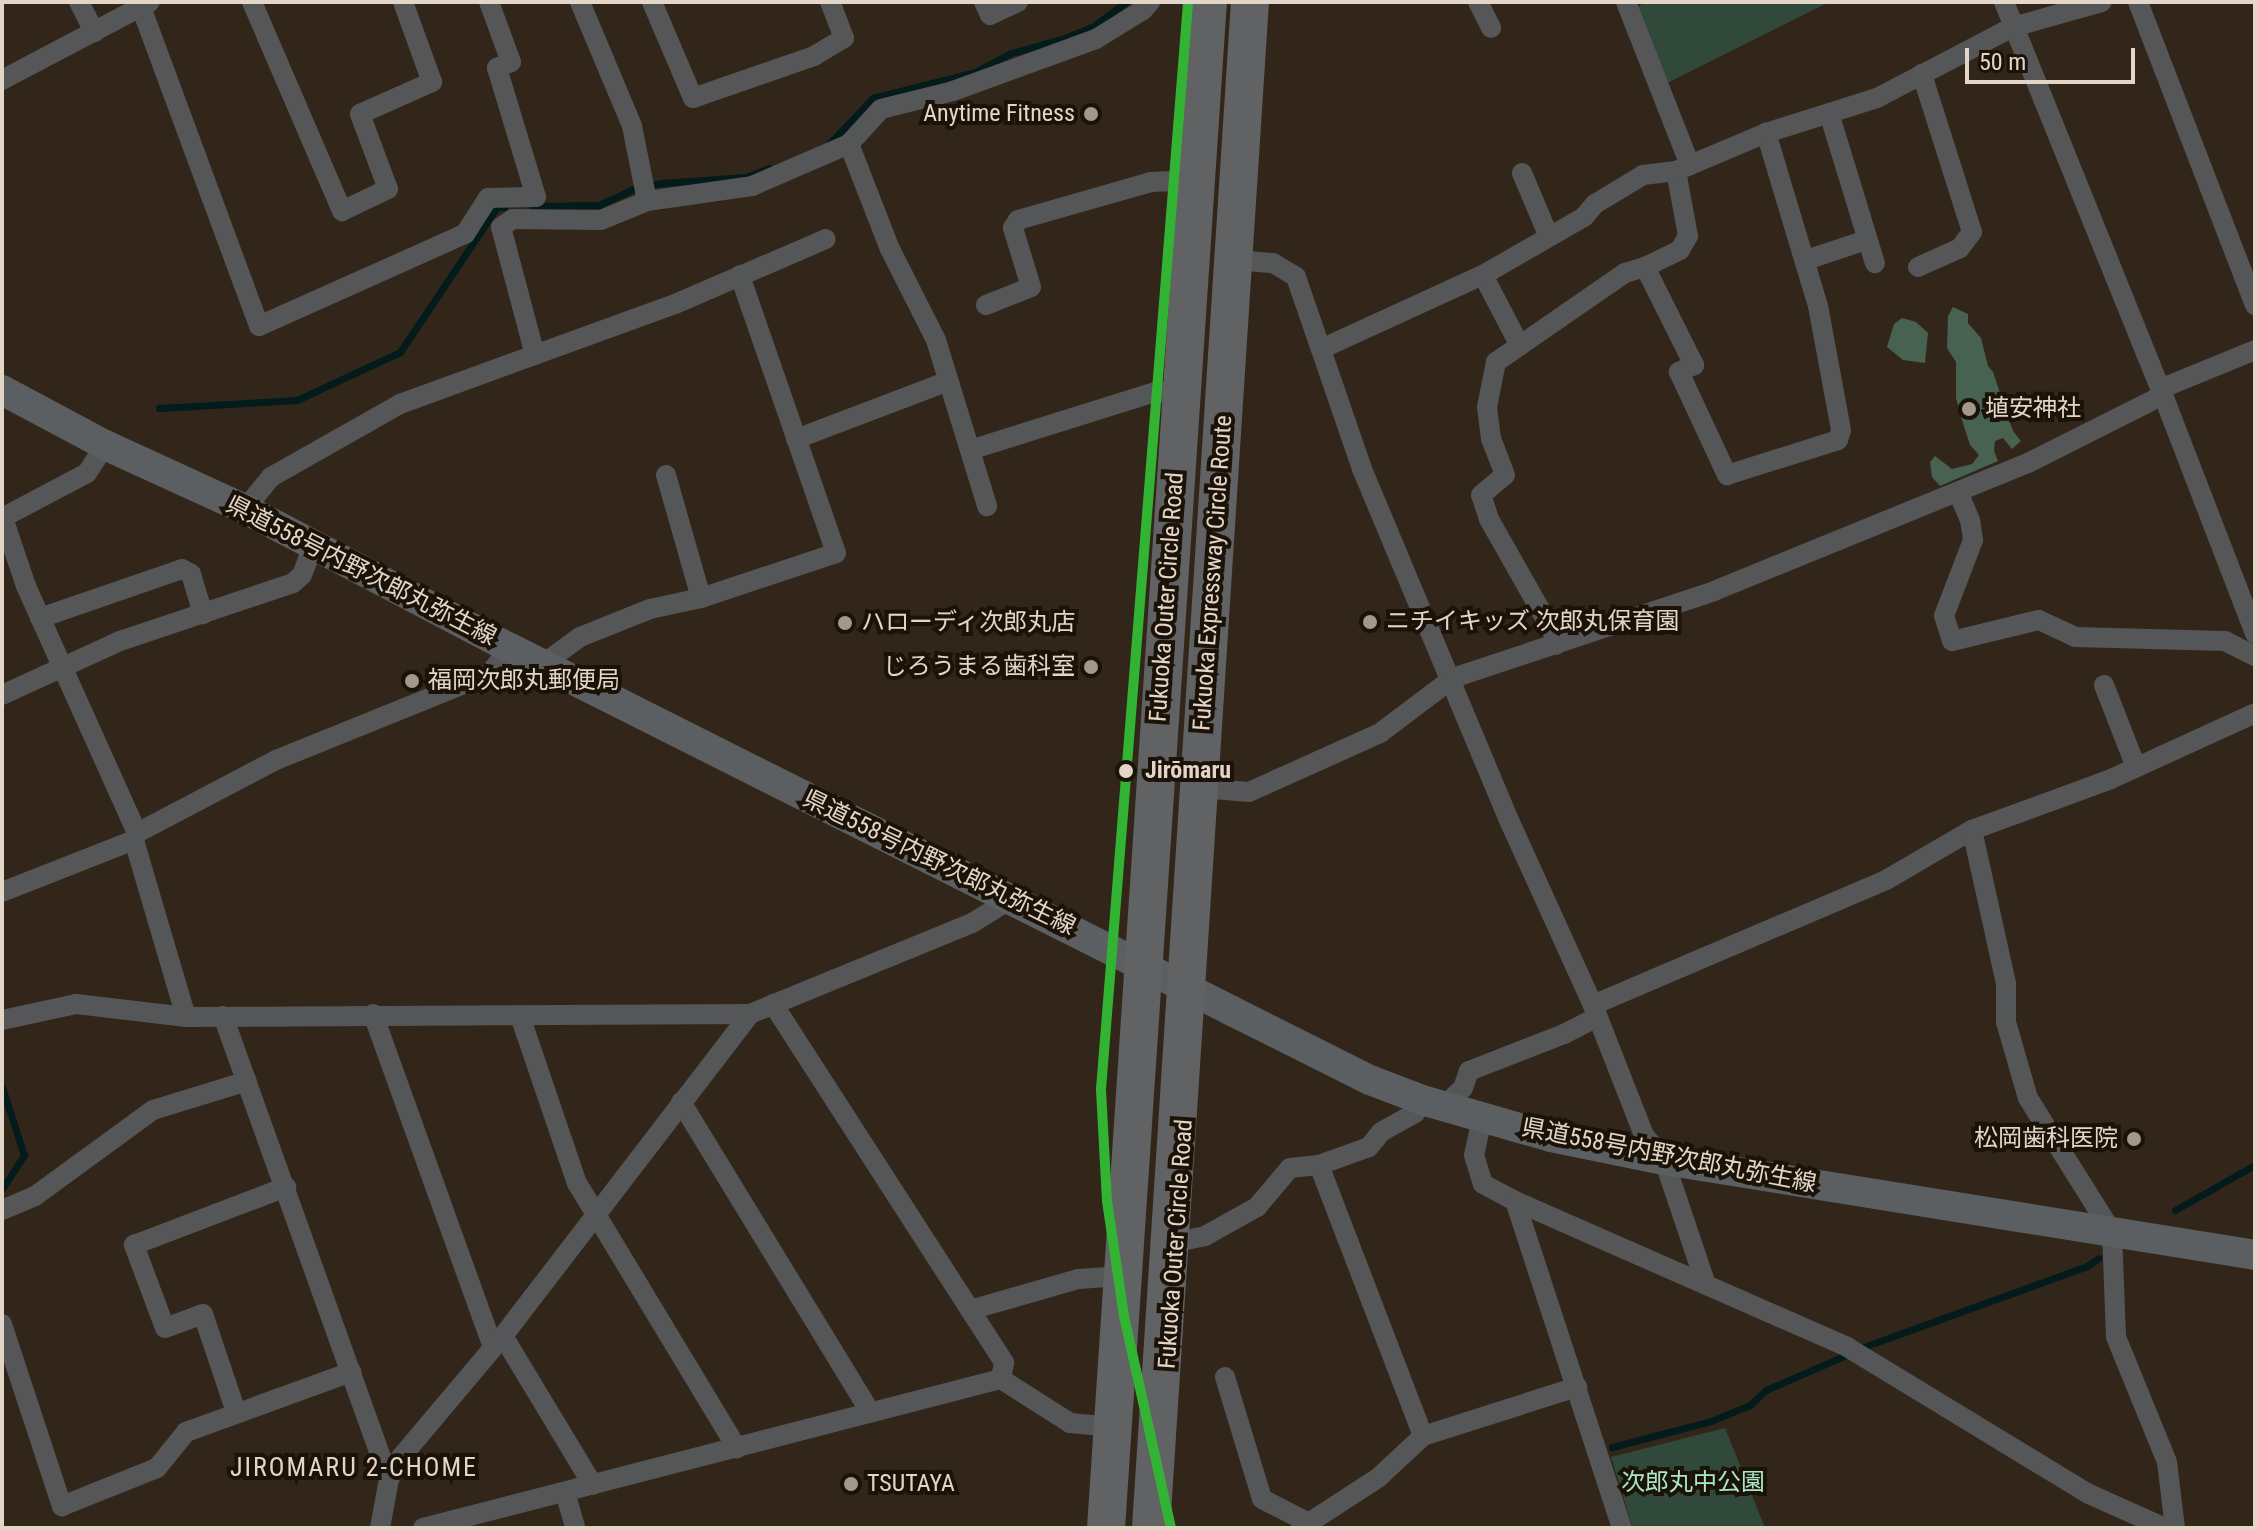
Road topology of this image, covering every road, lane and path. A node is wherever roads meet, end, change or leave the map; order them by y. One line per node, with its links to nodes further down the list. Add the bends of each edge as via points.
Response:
1 (79, 2): 21 (street)
2 (252, 2): 3 (street, via 342,211 388,189 360,114 432,82)
3 (403, 2)
4 (489, 2): 18 (street, via 511,62 497,68 536,197 488,198 465,234 259,326)
5 (580, 2): 30 (street, via 632,126)
6 (652, 2): 7 (street, via 693,98 814,56 844,38)
7 (830, 2)
8 (984, 2): 9 (street, via 990,15)
9 (1018, 2)
10 (1150, 2): 26 (street, via 1096,39 953,91 881,109)
11 (1210, 2): 29 (highway, Fukuoka Outer Circle Road); 125 (highway, Fukuoka Expressway Circle Route)
12 (1251, 2): 34 (highway, Fukuoka Outer Circle Road); 126 (highway, Fukuoka Expressway Circle Route)
13 (1478, 2): 20 (street)
14 (1626, 2): 27 (street)
15 (2004, 2): 19 (street)
16 (2102, 2): 19 (street)
17 (2138, 2): 42 (street)
18 (146, 4): 21 (street)
19 (2013, 27): 22 (street); 49 (street)
20 (1491, 28)
21 (94, 32): 23 (street)
22 (1922, 74): 24 (street, via 1877,98); 38 (street, via 1972,232 1960,248)
23 (2, 80)
24 (1829, 113): 25 (street); 33 (street)
25 (1766, 133): 27 (street); 35 (street)
26 (849, 144): 30 (street, via 752,186); 47 (street, via 890,249 936,340)
27 (1683, 168): 31 (street, via 1643,175); 37 (street, via 1688,236 1680,250)
28 (1522, 173): 31 (street)
29 (1197, 180): 41 (street, via 1151,182 1018,220 1013,228 1031,287); 50 (highway, Fukuoka Outer Circle Road)
30 (647, 201): 46 (street, via 601,220 513,219 501,227)
31 (1549, 237): 40 (street)
32 (826, 239): 39 (street)
33 (1866, 240): 35 (street); 36 (street)
34 (1236, 260): 44 (street, via 1273,263 1296,277); 74 (highway, Fukuoka Outer Circle Road)
35 (1806, 260): 37 (street, via 1841,430 1838,440 1727,475 1679,372 1694,365)
36 (1875, 263)
37 (1645, 267): 43 (street, via 1625,273)
38 (1918, 267)
39 (740, 275): 46 (street); 51 (street)
40 (1483, 275): 43 (street); 44 (street)
41 (986, 305)
42 (2255, 305)
43 (1520, 346): 64 (street, via 1496,362 1487,407 1491,439 1505,475 1481,495)
44 (1321, 349): 69 (street, via 1362,469)
45 (2255, 350): 49 (street)
46 (535, 355): 57 (street, via 400,404 271,477)
47 (946, 382): 51 (street); 53 (street)
48 (2, 390): 52 (main road, 県道558号内野次郎丸弥生線)
49 (2162, 392): 55 (street, via 2028,463); 63 (street)
50 (1182, 393): 53 (street, via 1155,392); 79 (highway, Fukuoka Outer Circle Road)
51 (796, 439): 60 (street, via 836,553)
52 (105, 445): 57 (main road, 県道558号内野次郎丸弥生線); 58 (street, via 87,473)
53 (970, 450): 56 (street)
54 (666, 475): 60 (street)
55 (1958, 492): 64 (street, via 1714,591); 66 (street, via 1973,540 1944,616 1952,641 2039,620 2075,637 2225,641)
56 (987, 506)
57 (245, 509): 59 (main road, 県道558号内野次郎丸弥生線)
58 (2, 518): 62 (street)
59 (313, 546): 61 (street, via 302,575 293,583); 65 (main road, 県道558号内野次郎丸弥生線)
60 (701, 598): 67 (street, via 650,609 580,637)
61 (203, 614): 62 (street, via 191,574 182,569); 68 (street)
62 (40, 618): 68 (street)
63 (2255, 632)
64 (1556, 645): 69 (street)
65 (510, 648): 67 (main road, 県道558号内野次郎丸弥生線); 76 (street, via 489,674 276,760)
66 (2255, 656)
67 (543, 664): 78 (main road, 県道558号内野次郎丸弥生線)
68 (62, 666): 71 (street); 76 (street)
69 (1453, 678): 74 (street, via 1380,733 1249,792); 82 (street, via 1508,818)
70 (2104, 685): 73 (street)
71 (2, 695)
72 (2255, 713): 73 (street)
73 (2136, 767): 75 (street)
74 (1201, 788): 79 (highway, via 1173,830 1168,928 1160,953); 80 (highway, Fukuoka Outer Circle Road)
75 (1972, 830): 82 (street, via 1886,880); 100 (street, via 2006,983 2006,1022 2028,1098)
76 (135, 836): 77 (street); 87 (street)
77 (2, 892)
78 (1011, 899): 79 (main road, 県道558号内野次郎丸弥生線); 81 (street, via 972,923)
79 (1143, 965): 80 (main road, 県道558号内野次郎丸弥生線); 99 (highway, Fukuoka Outer Circle Road)
80 (1194, 992): 91 (main road, 県道558号内野次郎丸弥生線, via 1370,1080); 99 (highway, via 1162,1001 1151,1026 1141,1182); 101 (highway, Fukuoka Outer Circle Road)
81 (773, 1004): 84 (street); 105 (street)
82 (1595, 1011): 91 (street, via 1564,1034 1469,1071 1463,1088); 93 (street, via 1644,1135)
83 (373, 1014): 85 (street); 86 (street); 107 (street)
84 (750, 1014): 86 (street); 90 (street)
85 (223, 1016): 87 (street); 89 (street)
86 (520, 1016): 98 (street, via 577,1183)
87 (186, 1017): 88 (street, via 76,1004)
88 (6, 1019)
89 (247, 1081): 95 (street); 97 (street, via 153,1110 35,1196)
90 (681, 1102): 98 (street); 113 (street)
91 (1432, 1104): 92 (main road, 県道558号内野次郎丸弥生線); 94 (street, via 1381,1132 1369,1147)
92 (1482, 1118): 93 (main road, 県道558号内野次郎丸弥生線); 96 (street, via 1474,1155 1483,1184)
93 (1664, 1160): 100 (main road, 県道558号内野次郎丸弥生線); 104 (street)
94 (1319, 1165): 101 (street, via 1290,1168 1257,1207 1205,1236); 115 (street)
95 (286, 1187): 108 (street); 112 (street, via 134,1245 165,1328 203,1314)
96 (1515, 1201): 104 (street); 111 (street)
97 (2, 1210)
98 (595, 1217): 107 (street); 116 (street)
99 (1126, 1225): 103 (highway, Fukuoka Outer Circle Road)
100 (2112, 1232): 102 (main road, 県道558号内野次郎丸弥生線); 129 (street, via 2116,1337 2167,1462)
101 (1177, 1242): 126 (highway, Fukuoka Outer Circle Road)
102 (2255, 1255)
103 (1122, 1276): 105 (street, via 1078,1279); 114 (highway, Fukuoka Outer Circle Road)
104 (1705, 1282): 128 (street, via 1855,1352 2089,1494)
105 (970, 1310): 110 (street, via 1004,1363)
106 (2, 1324): 112 (street, via 62,1506 157,1468 186,1432)
107 (498, 1342): 117 (street, via 402,1456); 118 (street)
108 (351, 1372): 112 (street); 117 (street)
109 (1225, 1377): 120 (street, via 1262,1499)
110 (1001, 1379): 113 (street); 114 (street, via 1070,1423)
111 (1577, 1387): 115 (street); 127 (street)
112 (236, 1412)
113 (871, 1413): 116 (street)
114 (1113, 1427): 124 (highway, Fukuoka Outer Circle Road)
115 (1423, 1436): 120 (street, via 1378,1478)
116 (737, 1448): 118 (street)
117 (389, 1479): 121 (street)
118 (593, 1485): 119 (street)
119 (565, 1492): 122 (street); 123 (street)
120 (1305, 1526)
121 (380, 1528)
122 (423, 1528)
123 (575, 1528)
124 (1106, 1528)
125 (1114, 1528)
126 (1154, 1528)
127 (1622, 1528)
128 (2165, 1528)
129 (2175, 1528)

